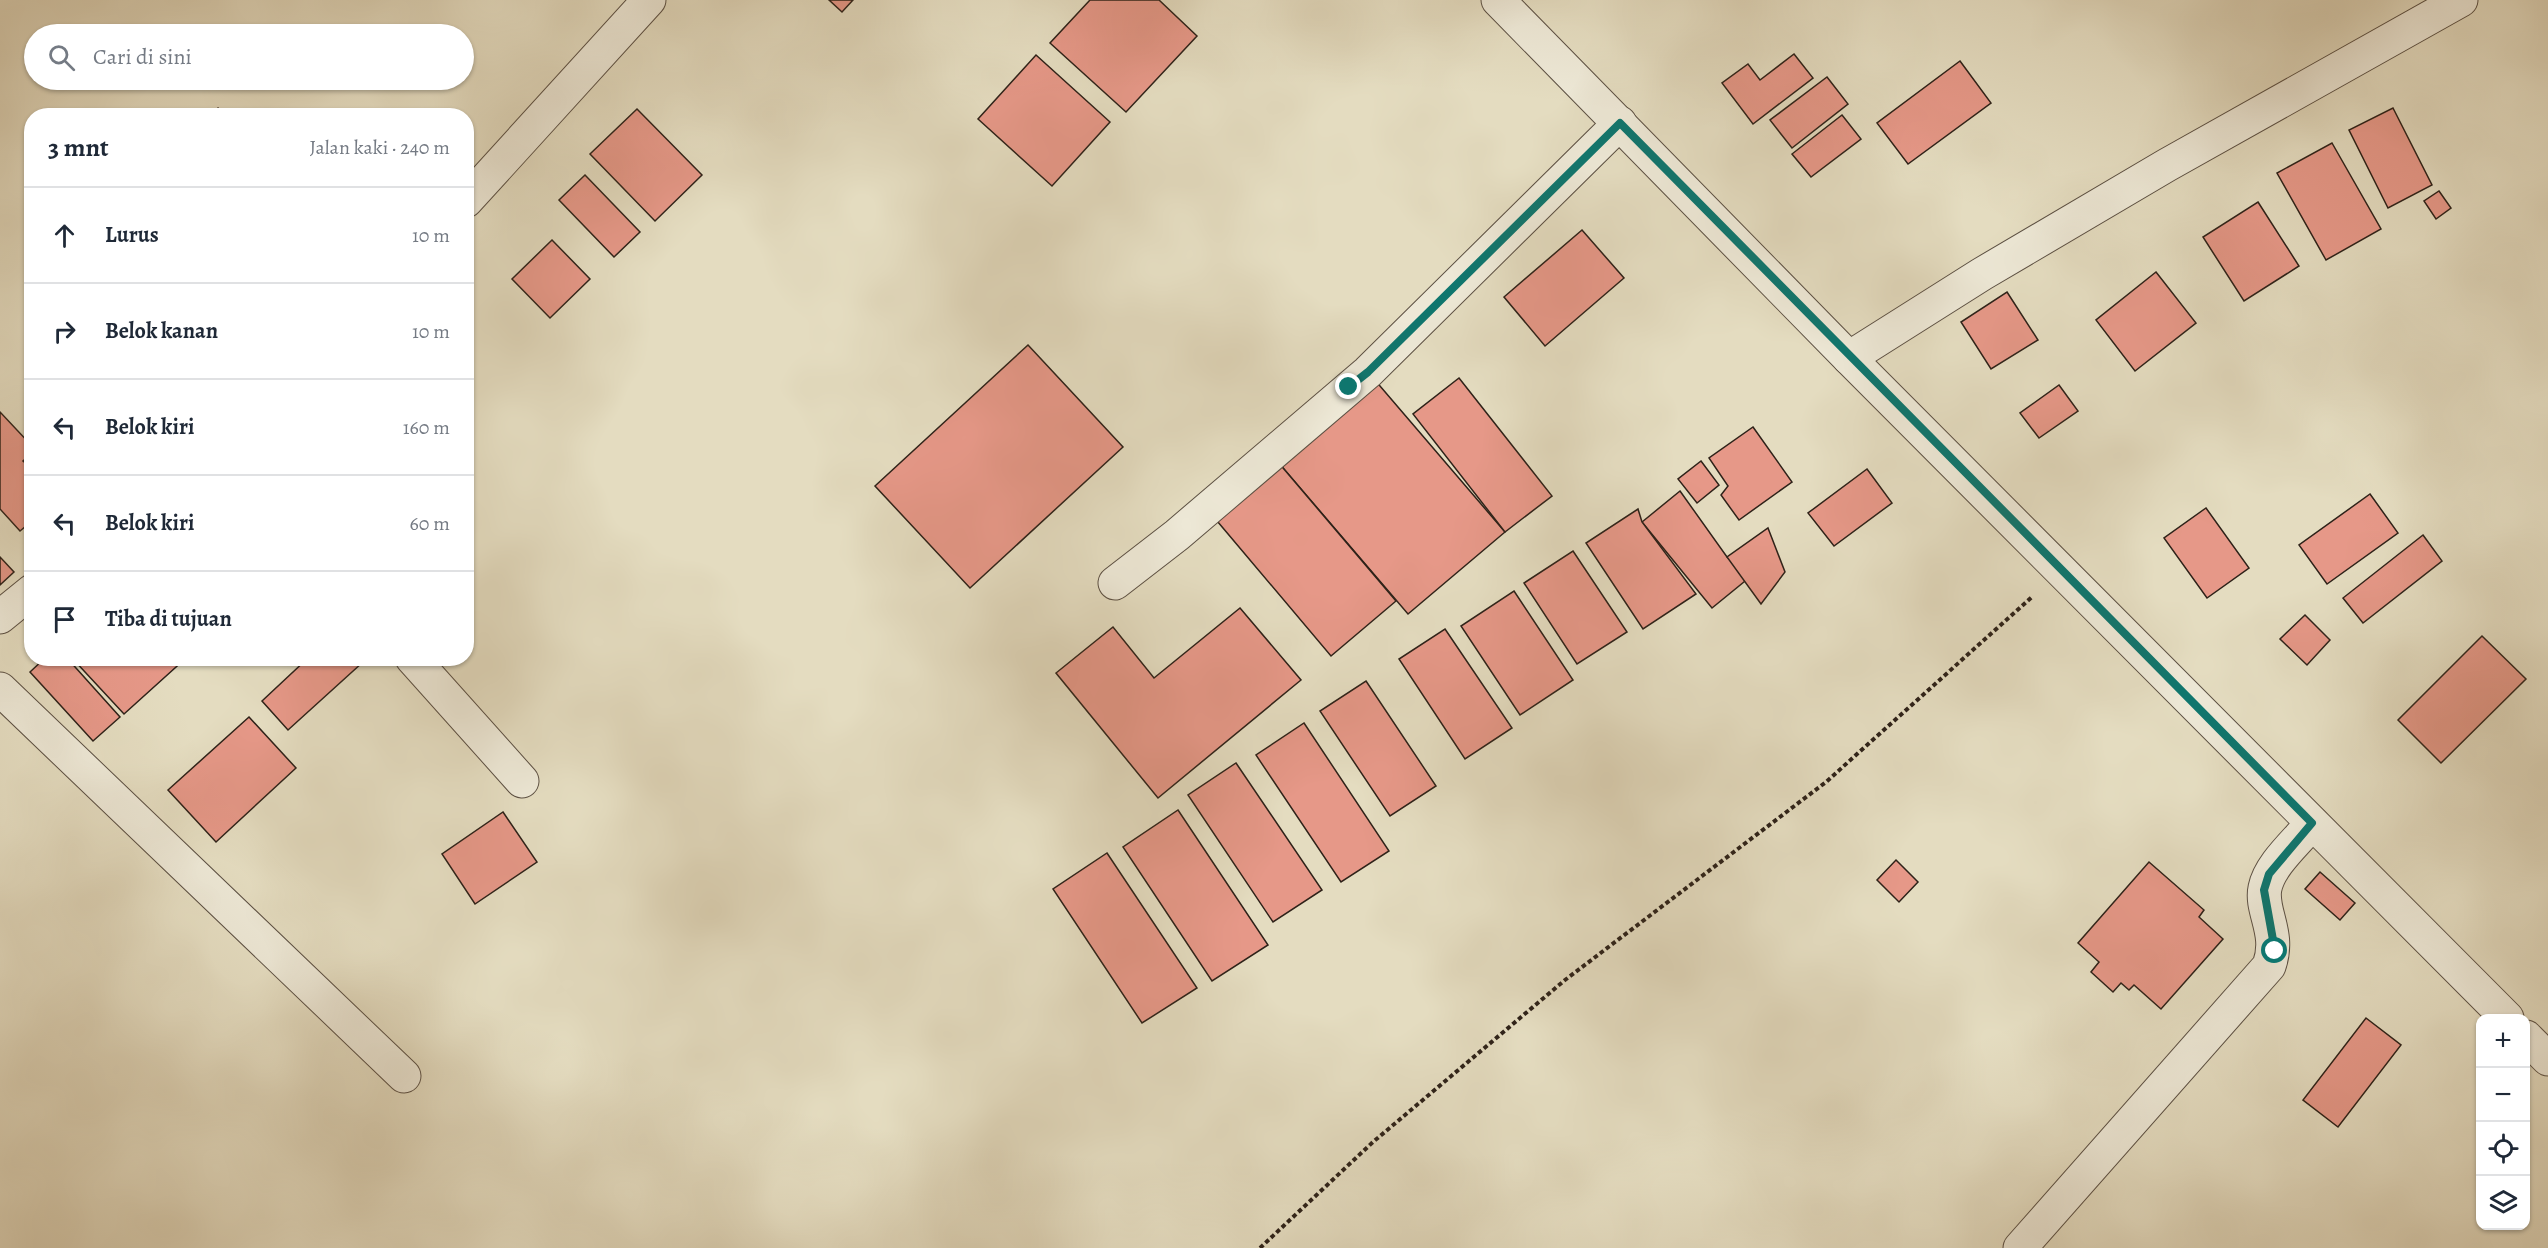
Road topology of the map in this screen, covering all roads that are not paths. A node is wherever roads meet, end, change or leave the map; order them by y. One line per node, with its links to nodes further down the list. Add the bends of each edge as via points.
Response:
1 (649, 0): 5 (street)
2 (1498, 0): 4 (street)
3 (2461, 0): 6 (street, via 2157,171)
4 (1620, 123): 6 (street); 7 (street, via 1368,372)
5 (474, 192)
6 (1849, 358): 13 (street)
7 (1115, 583)
8 (24, 598): 9 (street)
9 (0, 617)
10 (419, 666): 12 (street)
11 (0, 689): 17 (street)
12 (522, 782)
13 (2312, 823): 14 (street); 18 (street, via 2269,874 2264,890 2275,951 2269,966)
14 (2503, 1014)
15 (2530, 1041): 16 (street)
16 (2548, 1059)
17 (404, 1076)
18 (2020, 1248)

